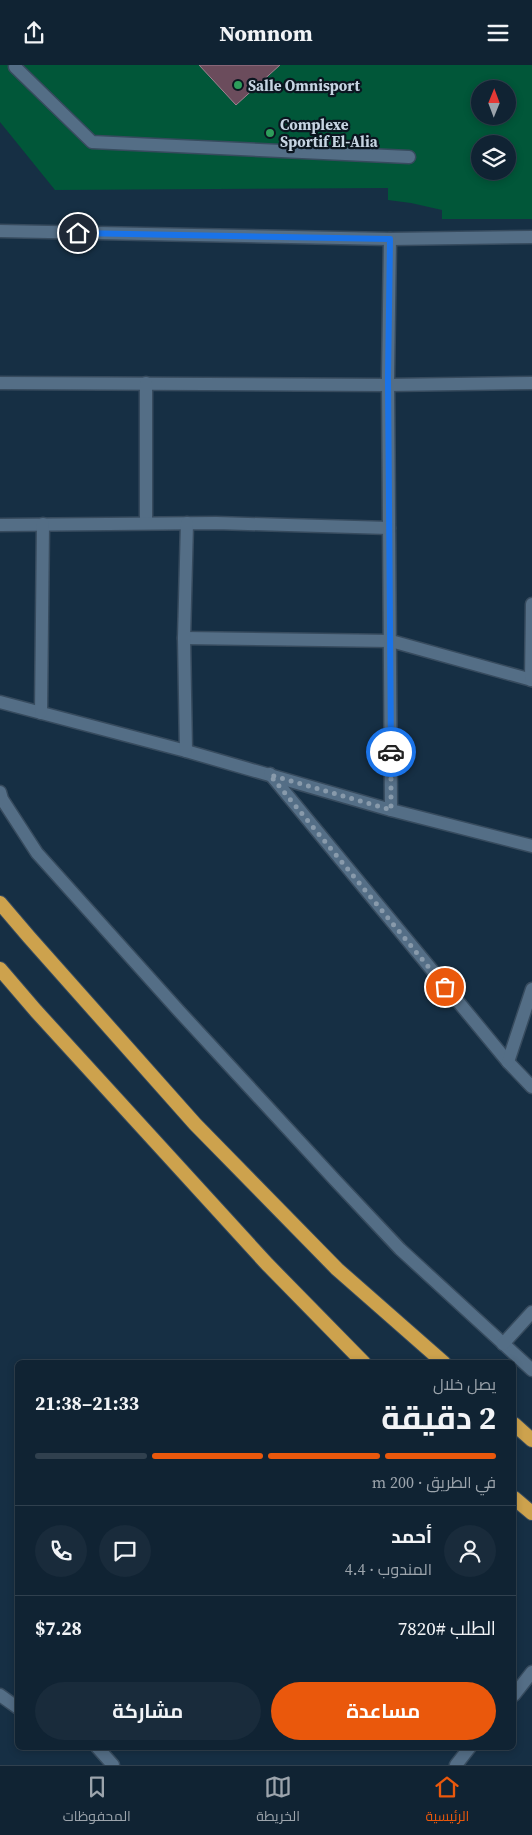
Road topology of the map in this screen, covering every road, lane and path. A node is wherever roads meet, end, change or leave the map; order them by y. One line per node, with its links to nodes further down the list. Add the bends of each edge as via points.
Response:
1 (15, 66): 2 (street, via 92,142)
2 (409, 157)
3 (0, 231): 5 (street)
4 (532, 237): 5 (street)
5 (390, 239): 9 (street)
6 (0, 383): 7 (street)
7 (146, 383): 9 (street); 10 (street)
8 (532, 383): 9 (street)
9 (388, 385): 14 (street)
10 (146, 523): 11 (street); 12 (street)
11 (186, 523): 14 (street); 16 (street)
12 (43, 524): 13 (street); 20 (street)
13 (0, 525)
14 (389, 528): 17 (street)
15 (532, 604): 18 (street)
16 (184, 638): 17 (street); 21 (street)
17 (391, 641): 18 (street); 24 (street)
18 (531, 680)
19 (0, 703): 20 (street)
20 (41, 713): 21 (street)
21 (186, 751): 22 (street)
22 (270, 775): 24 (street); 29 (street)
23 (0, 792): 32 (street, via 38,853 180,1011 400,1249)
24 (391, 810): 25 (street)
25 (532, 846)
26 (0, 903): 34 (highway, via 202,1131 337,1269)
27 (0, 969): 33 (highway, via 267,1264)
28 (532, 989): 29 (street)
29 (508, 1062): 30 (street)
30 (532, 1087)
31 (532, 1312): 32 (street)
32 (503, 1344): 35 (street)
33 (361, 1360)
34 (441, 1360)
35 (532, 1370)
36 (516, 1426): 37 (highway)
37 (532, 1440)
38 (516, 1501): 39 (highway)
39 (532, 1513)
40 (532, 1673): 41 (street)
41 (516, 1693)
42 (0, 1695): 43 (street)
43 (15, 1706)
44 (100, 1750): 46 (street)
45 (468, 1750): 47 (street)
46 (113, 1765)
47 (456, 1765)

